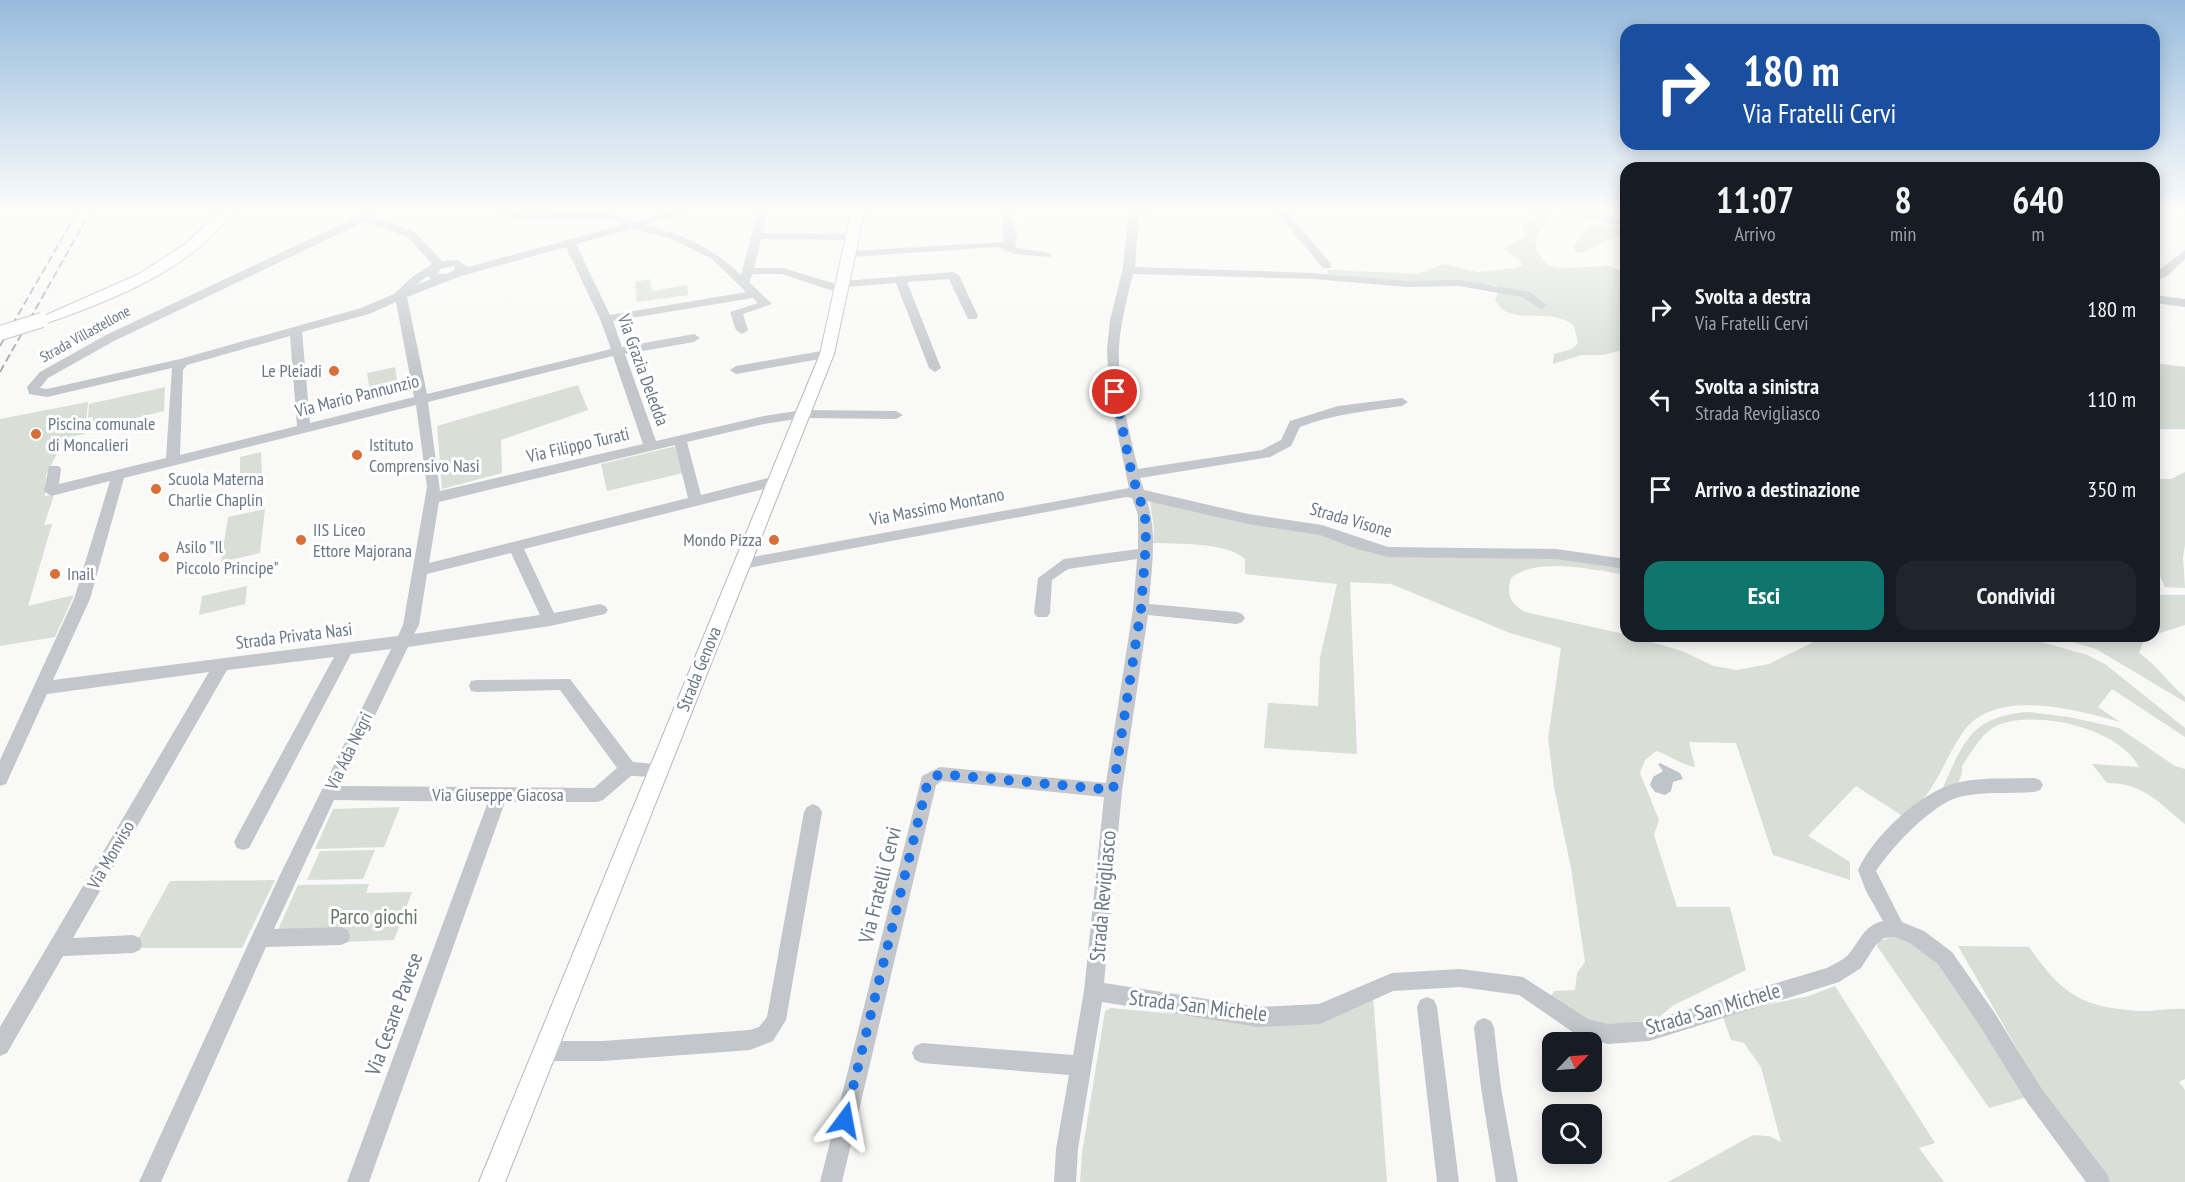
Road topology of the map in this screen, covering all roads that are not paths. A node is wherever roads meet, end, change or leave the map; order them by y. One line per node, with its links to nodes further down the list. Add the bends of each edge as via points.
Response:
1 (165, 264): 26 (main road, bridge, via 117,291)
2 (263, 264): 30 (street, Strada Villastellone, via 110,338 44,375 33,387 38,394 47,393)
3 (458, 264): 10 (street, Strada Villastellone)
4 (579, 264): 23 (street, Via Grazia Deledda)
5 (725, 264): 18 (street)
6 (750, 264): 16 (street, via 747,276 783,271)
7 (848, 264): 16 (main road, Strada Genova)
8 (1128, 264): 11 (street, Strada Revigliasco)
9 (2173, 264): 13 (street)
10 (447, 266): 14 (street, Strada Villastellone); 14 (street, via 432,275); 17 (street, Strada Villastellone)
11 (1128, 269): 12 (street); 21 (street, via 1407,284 1459,283 1526,294); 42 (street, Strada Revigliasco, via 1113,349 1115,392)
12 (1306, 271)
13 (2160, 275)
14 (442, 278): 17 (street, Strada Villastellone)
15 (900, 279): 16 (street); 22 (street, via 953,275); 31 (street)
16 (843, 287): 29 (main road, Strada Genova)
17 (402, 294): 24 (street, Strada Villastellone, via 385,304); 33 (street, Via Ada Negri)
18 (755, 294): 23 (street); 25 (street, via 766,304 736,312)
19 (2160, 299): 20 (street)
20 (2185, 303)
21 (1541, 305)
22 (972, 316)
23 (606, 319): 28 (street, Via Grazia Deledda)
24 (296, 329): 30 (street, Strada Villastellone); 37 (street)
25 (742, 330)
26 (0, 333)
27 (694, 338): 28 (street, Via Mario Pannunzio)
28 (618, 352): 33 (street, Via Mario Pannunzio); 39 (street, Via Grazia Deledda)
29 (827, 354): 32 (street); 36 (main road, Strada Genova)
30 (182, 362): 40 (street, via 177,370)
31 (936, 368)
32 (736, 370)
33 (421, 399): 37 (street, Via Mario Pannunzio); 46 (street, Via Ada Negri)
34 (1402, 402): 42 (street, via 1338,410 1305,420 1295,424 1286,443 1265,454)
35 (896, 415): 36 (street, Via Filippo Turati)
36 (801, 420): 38 (street, Via Filippo Turati, via 732,428); 44 (main road, Strada Genova)
37 (304, 428): 40 (street, Via Mario Pannunzio)
38 (680, 440): 39 (street, Via Filippo Turati); 47 (street)
39 (651, 447): 46 (street, Via Filippo Turati)
40 (173, 461): 43 (street, Via Mario Pannunzio)
41 (54, 469): 43 (street, Via Mario Pannunzio, via 51,491)
42 (1132, 475): 45 (street, Strada Revigliasco)
43 (118, 476): 62 (street, via 82,599)
44 (776, 481): 47 (street); 51 (main road, Strada Genova)
45 (1140, 494): 49 (street, Strada Revigliasco, via 1145,515); 50 (street, Strada Visone, via 1251,520 1285,522 1323,531 1373,550 1556,554); 51 (street, Via Massimo Montano, via 1126,492 1079,500)
46 (433, 498): 52 (street, Via Ada Negri)
47 (696, 501): 48 (street)
48 (515, 546): 52 (street); 57 (street)
49 (1144, 553): 53 (street, Strada Revigliasco); 55 (street, via 1064,564 1045,578)
50 (1620, 563)
51 (742, 564): 64 (main road, Strada Genova)
52 (421, 570): 58 (street, Via Ada Negri, via 411,626)
53 (1141, 609): 56 (street); 67 (street, Strada Revigliasco)
54 (600, 610): 57 (street, Strada Privata Nasi)
55 (1042, 613)
56 (1237, 618)
57 (550, 620): 58 (street, Strada Privata Nasi)
58 (402, 642): 59 (street, Strada Privata Nasi); 68 (street, Via Ada Negri)
59 (346, 649): 60 (street, Strada Privata Nasi); 71 (street)
60 (222, 664): 62 (street, Strada Privata Nasi); 76 (street, Via Monviso)
61 (477, 686): 63 (street, via 564,684)
62 (43, 688): 65 (street)
63 (628, 769): 64 (street); 69 (street, Via Giuseppe Giacosa, via 597,795)
64 (659, 770): 81 (main road, Strada Genova)
65 (0, 779)
66 (2034, 785): 72 (street, via 1955,791 1914,816 1883,845 1868,870 1869,880 1892,917)
67 (1113, 790): 77 (street, Strada Revigliasco); 87 (street, Via Fratelli Cervi, via 940,774 928,781)
68 (328, 794): 69 (street, Via Giuseppe Giacosa); 74 (street, Via Ada Negri)
69 (499, 795): 85 (street, Via Cesare Pavese)
70 (813, 812): 81 (street, via 776,1020 770,1032 762,1039 603,1051)
71 (243, 842)
72 (1894, 928): 77 (street, Strada San Michele, via 1880,930 1868,940 1854,962 1832,976 1639,1031 1608,1034 1584,1028 1523,986 1460,978 1392,982 1320,1014 1258,1017); 91 (street, via 1917,937 1945,958 2034,1095)
73 (341, 936): 74 (street)
74 (260, 938): 84 (street, Via Ada Negri)
75 (133, 944): 76 (street)
76 (58, 947): 80 (street, Via Monviso)
77 (1094, 991): 83 (street, Strada Revigliasco)
78 (1427, 1007): 89 (street)
79 (1485, 1028): 90 (street)
80 (0, 1046)
81 (545, 1051): 86 (main road, Strada Genova)
82 (922, 1053): 83 (street)
83 (1081, 1066): 88 (street, Strada Revigliasco)
84 (150, 1182)
85 (358, 1182)
86 (492, 1182)
87 (831, 1182)
88 (1065, 1182)
89 (1448, 1182)
90 (1507, 1182)
91 (2099, 1182)

